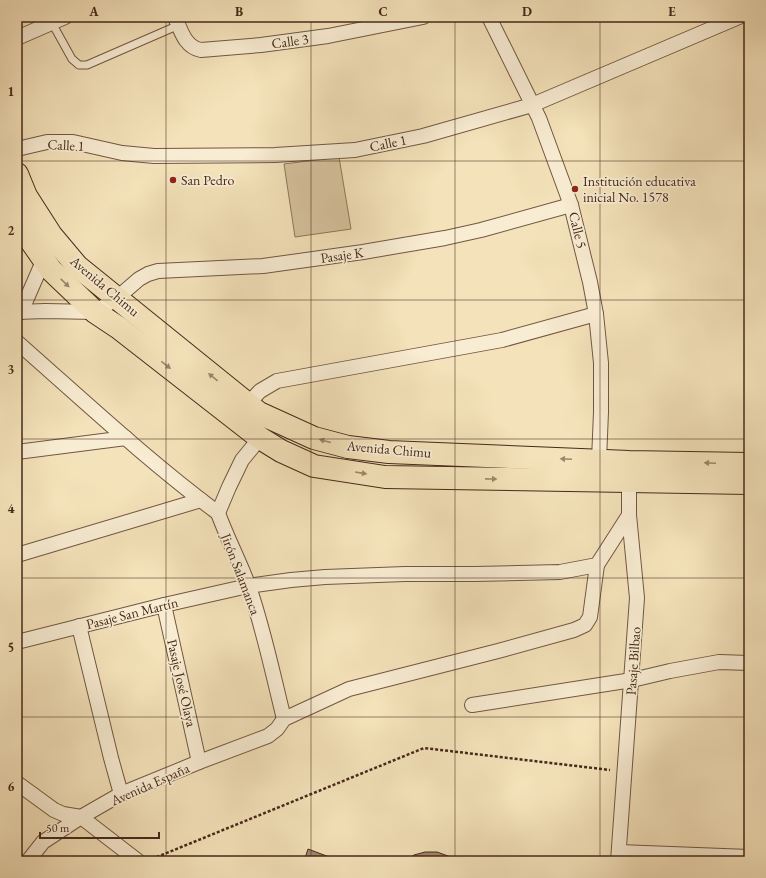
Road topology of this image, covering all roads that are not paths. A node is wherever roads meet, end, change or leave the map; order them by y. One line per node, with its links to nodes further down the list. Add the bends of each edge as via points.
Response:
1 (65, 17): 6 (street)
2 (423, 17): 5 (street, Calle 3, via 328,36 201,50 187,43)
3 (489, 17): 8 (street, Calle 5)
4 (739, 17): 8 (street, Calle 1)
5 (177, 21): 6 (lane, via 87,65 79,65 72,59)
6 (52, 23): 7 (street)
7 (17, 38)
8 (532, 105): 9 (street, Calle 1, via 422,136 355,150 275,155 154,156 122,153 73,142 47,142); 11 (street, Calle 5)
9 (17, 149)
10 (17, 174): 14 (main road, Avenida Chimu, via 26,196 51,235 77,266)
11 (571, 205): 14 (street, Pasaje K, via 481,230 363,252 263,266 158,271 139,279); 17 (street, Calle 5)
12 (17, 219): 13 (main road, Avenida Chimu)
13 (44, 259): 15 (street); 16 (main road, Avenida Chimu, one-way to 16, via 51,270)
14 (117, 298): 16 (street, Pasaje K); 19 (main road, Avenida Chimu, one-way to 14)
15 (19, 312): 16 (street)
16 (95, 312): 19 (main road, Avenida Chimu, one-way to 19)
17 (596, 314): 19 (street, via 502,340 277,381 260,391); 23 (street, Calle 5, via 601,363)
18 (17, 342): 20 (street)
19 (241, 411): 21 (main road, Avenida Chimu); 23 (main road, Avenida Chimu, one-way to 19, via 388,452 348,447 314,438 259,413)
20 (126, 438): 22 (street); 27 (street)
21 (260, 438): 25 (main road, Avenida Chimu, one-way to 25, via 314,466 386,477); 28 (street, via 242,460)
22 (17, 452)
23 (599, 460): 25 (main road, Avenida Chimu)
24 (749, 464): 25 (main road, Avenida Chimu, one-way to 25)
25 (629, 471): 26 (main road, Avenida Chimu); 29 (street, Pasaje Bilbao)
26 (749, 483)
27 (201, 500): 28 (street); 30 (street)
28 (218, 513): 32 (street, Jirón Salamanca)
29 (629, 515): 31 (street); 37 (street, Pasaje Bilbao, via 637,598)
30 (17, 556)
31 (597, 565): 32 (street, Pasaje San Martín, via 560,572 325,577); 39 (street, via 590,617 584,625 574,630 349,689)
32 (248, 586): 33 (street, Pasaje San Martín); 39 (street, Jirón Salamanca)
33 (164, 605): 34 (street, Pasaje San Martín); 40 (street, Pasaje José Olaya)
34 (79, 626): 35 (street, Pasaje San Martín); 42 (street)
35 (17, 642)
36 (749, 663): 37 (street, via 719,662)
37 (632, 680): 38 (street); 44 (street, Pasaje Bilbao)
38 (472, 705)
39 (284, 719): 40 (street, Avenida España, via 268,736)
40 (199, 762): 42 (street, Avenida España)
41 (17, 783): 43 (street, via 54,810)
42 (121, 794): 43 (street, Avenida España)
43 (81, 817): 46 (street, Avenida España, via 43,842); 47 (street)
44 (619, 856): 45 (street)
45 (749, 857)
46 (28, 861)
47 (138, 861)

